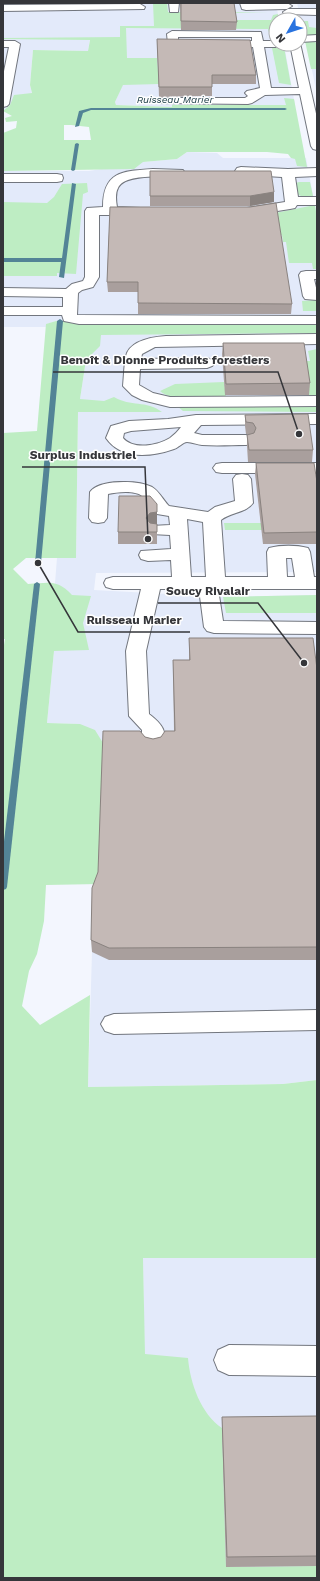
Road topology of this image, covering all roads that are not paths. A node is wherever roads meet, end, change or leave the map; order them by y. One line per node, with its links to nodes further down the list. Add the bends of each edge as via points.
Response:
1 (245, 3): 4 (street, via 246,7)
2 (140, 7): 3 (street)
3 (3, 8)
4 (288, 12)
5 (3, 44): 14 (street, via 15,44)
6 (258, 44): 6 (street, via 174,44 172,34 256,34); 7 (street); 10 (street)
7 (268, 44)
8 (298, 52): 12 (street, via 305,71)
9 (317, 85): 12 (street)
10 (263, 90): 11 (street); 12 (street); 13 (street, via 248,101)
11 (212, 93)
12 (308, 95): 15 (street)
13 (162, 101)
14 (3, 104)
15 (315, 124): 16 (street)
16 (317, 146)
17 (190, 171): 23 (street, via 140,173)
18 (228, 171): 19 (street)
19 (288, 172): 20 (street); 26 (street)
20 (317, 172)
21 (3, 178): 22 (street)
22 (57, 178)
23 (114, 184): 24 (street); 27 (street)
24 (150, 184)
25 (317, 200): 26 (street)
26 (292, 201): 29 (street, via 290,205 250,212)
27 (110, 211): 28 (street); 32 (street, via 92,211 92,277 88,284 77,287)
28 (146, 211)
29 (230, 212)
30 (317, 274): 33 (street, via 306,275 310,296)
31 (3, 292): 32 (street)
32 (71, 293): 35 (street)
33 (317, 296)
34 (3, 311): 35 (street)
35 (70, 311): 36 (street, via 70,318 79,320)
36 (309, 318)
37 (317, 339): 39 (street, via 157,342 146,344 137,350)
38 (207, 363): 39 (street)
39 (132, 364): 40 (street, via 130,384 133,389 160,400 184,403)
40 (317, 402)
41 (317, 419): 42 (street)
42 (196, 420): 43 (street); 43 (street, via 129,426 117,430 114,438 123,446 143,450 167,446)
43 (182, 436): 44 (street, via 202,440)
44 (246, 440)
45 (222, 468): 46 (street)
46 (317, 468)
47 (242, 479): 49 (street, via 242,505 221,511)
48 (98, 518): 50 (street, via 99,492 111,488 142,488 150,493 163,510)
49 (212, 518): 50 (street); 57 (street)
50 (178, 521): 51 (street); 52 (street)
51 (157, 530)
52 (180, 554): 53 (street); 56 (street)
53 (148, 555)
54 (113, 583): 55 (street)
55 (152, 583): 56 (street); 61 (street, via 136,651 139,716 153,728)
56 (182, 583): 57 (street)
57 (212, 583): 58 (street); 60 (street, via 214,627)
58 (278, 583): 59 (street); 59 (street, via 276,552 301,552)
59 (311, 583)
60 (317, 628)
61 (153, 743)
62 (317, 1020): 63 (street)
63 (114, 1024)
64 (228, 1360): 65 (street)
65 (317, 1361)

